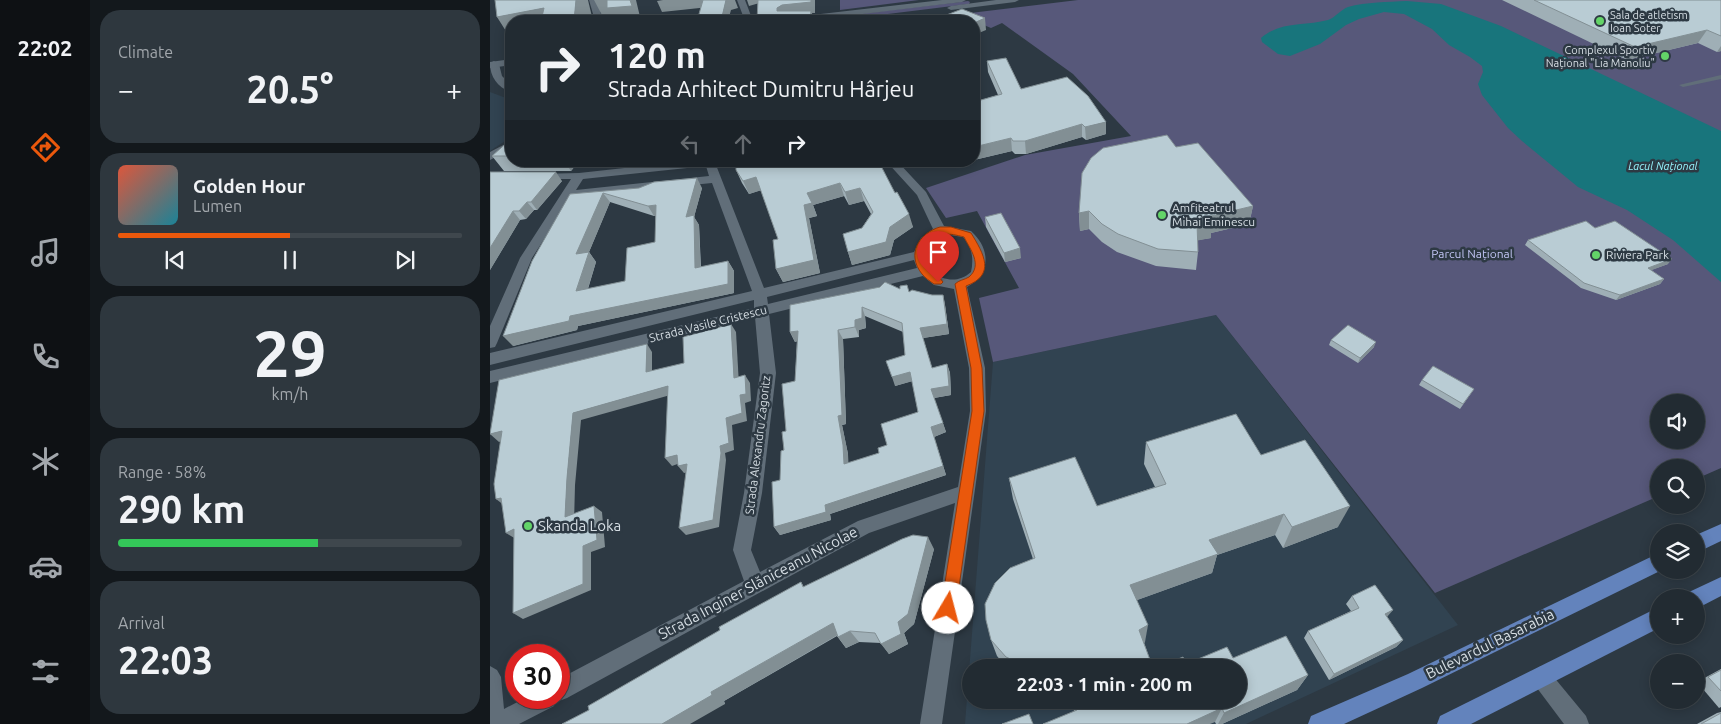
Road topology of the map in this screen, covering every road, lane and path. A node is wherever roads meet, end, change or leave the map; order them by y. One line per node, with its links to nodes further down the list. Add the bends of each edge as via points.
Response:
1 (593, 0): 6 (street)
2 (741, 0): 7 (street)
3 (962, 0): 8 (street)
4 (1015, 0): 5 (street)
5 (980, 2): 9 (street)
6 (597, 15)
7 (747, 15)
8 (836, 15)
9 (900, 15)
10 (493, 60): 12 (street, via 494,73)
11 (1721, 77): 13 (street)
12 (505, 84)
13 (1683, 85)
14 (505, 148): 15 (street)
15 (490, 157)
16 (670, 167): 20 (street)
17 (712, 167): 21 (street, Strada Alexandru Zagoritz)
18 (897, 167): 23 (street, via 922,194)
19 (530, 176): 20 (street)
20 (579, 176): 22 (street)
21 (716, 179): 22 (street); 27 (street, Strada Alexandru Zagoritz)
22 (567, 194): 28 (street, via 526,258)
23 (940, 230): 24 (street, via 922,242); 26 (street, via 968,235 980,260 977,274)
24 (919, 255): 25 (street); 27 (street, Strada Vasile Cristescu)
25 (925, 271): 26 (street, via 938,282); 27 (street, Strada Vasile Cristescu)
26 (960, 284): 31 (street, via 977,368 978,411)
27 (762, 302): 29 (street, Strada Vasile Cristescu); 30 (street, Strada Vasile Cristescu); 35 (street, Strada Alexandru Zagoritz, via 768,373 753,493 742,550)
28 (490, 343)
29 (490, 359)
30 (490, 377)
31 (966, 492): 35 (street, Strada Inginer Slăniceanu Nicolae, via 864,527); 44 (street)
32 (1721, 532): 33 (main road)
33 (1705, 540)
34 (1650, 566): 45 (main road, Bulevardul Basarabia)
35 (755, 584): 41 (street, Strada Inginer Slăniceanu Nicolae)
36 (1721, 586): 37 (main road)
37 (1705, 594)
38 (1650, 622): 40 (main road)
39 (490, 677): 43 (street)
40 (1541, 677): 46 (main road); 47 (street)
41 (570, 684)
42 (525, 709): 43 (street)
43 (496, 724)
44 (932, 724)
45 (1319, 724)
46 (1448, 724)
47 (1578, 724)

